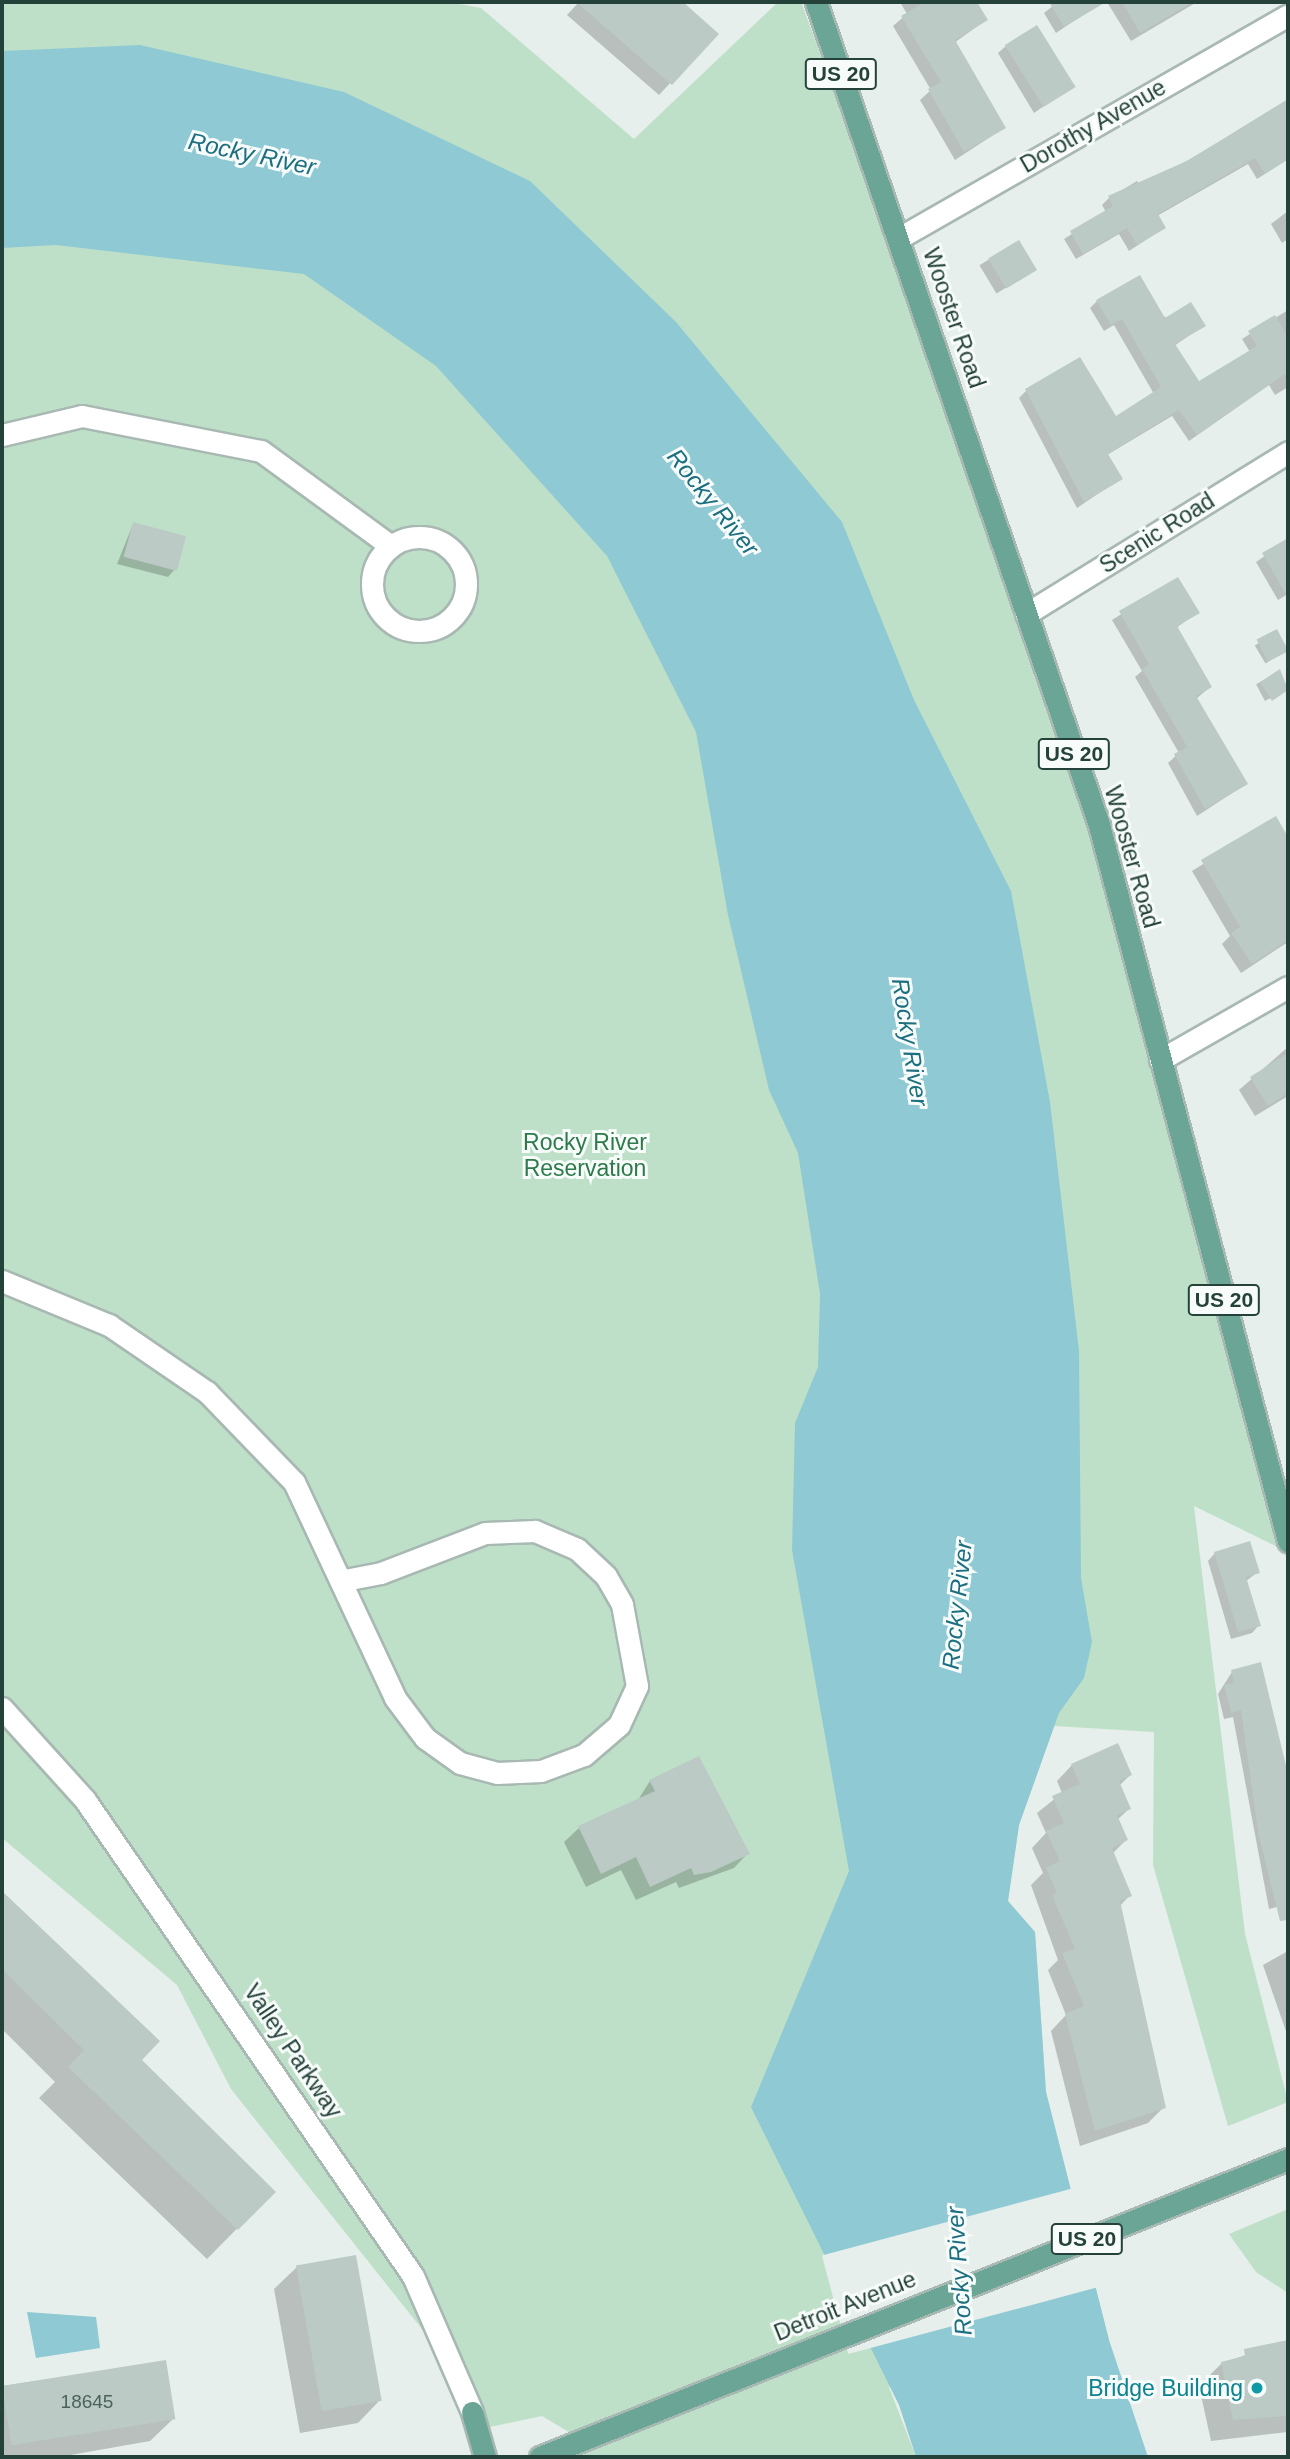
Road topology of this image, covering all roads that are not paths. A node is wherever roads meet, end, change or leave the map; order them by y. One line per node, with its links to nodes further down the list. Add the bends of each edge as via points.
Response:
1 (816, 2): 3 (main road, Wooster Road / US 20)
2 (1288, 15): 3 (street, Dorothy Avenue)
3 (899, 238): 7 (main road, Wooster Road / US 20)
4 (2, 435): 6 (street, via 82,416 261,451)
5 (1288, 452): 7 (street, Scenic Road)
6 (391, 546): 6 (street, via 374,566 377,607 411,631 450,619 463,602 460,560 426,537)
7 (1026, 614): 9 (main road, Wooster Road / US 20, via 1099,825)
8 (1288, 987): 9 (street)
9 (1160, 1060): 11 (main road, Wooster Road / US 20)
10 (2, 1281): 12 (street, via 109,1325 207,1392 294,1482)
11 (1288, 1541)
12 (345, 1580): 12 (street, via 394,1698 425,1738 460,1763 497,1773 541,1772 584,1755 619,1725 637,1686 622,1604 606,1576 577,1549 535,1531 485,1534 436,1547 381,1573)
13 (2, 1708): 15 (street, Valley Parkway, via 85,1800 413,2276)
14 (1288, 2159): 17 (main road, Detroit Avenue / US 20)
15 (472, 2412): 16 (main road, Valley Parkway)
16 (485, 2457)
17 (540, 2457)

